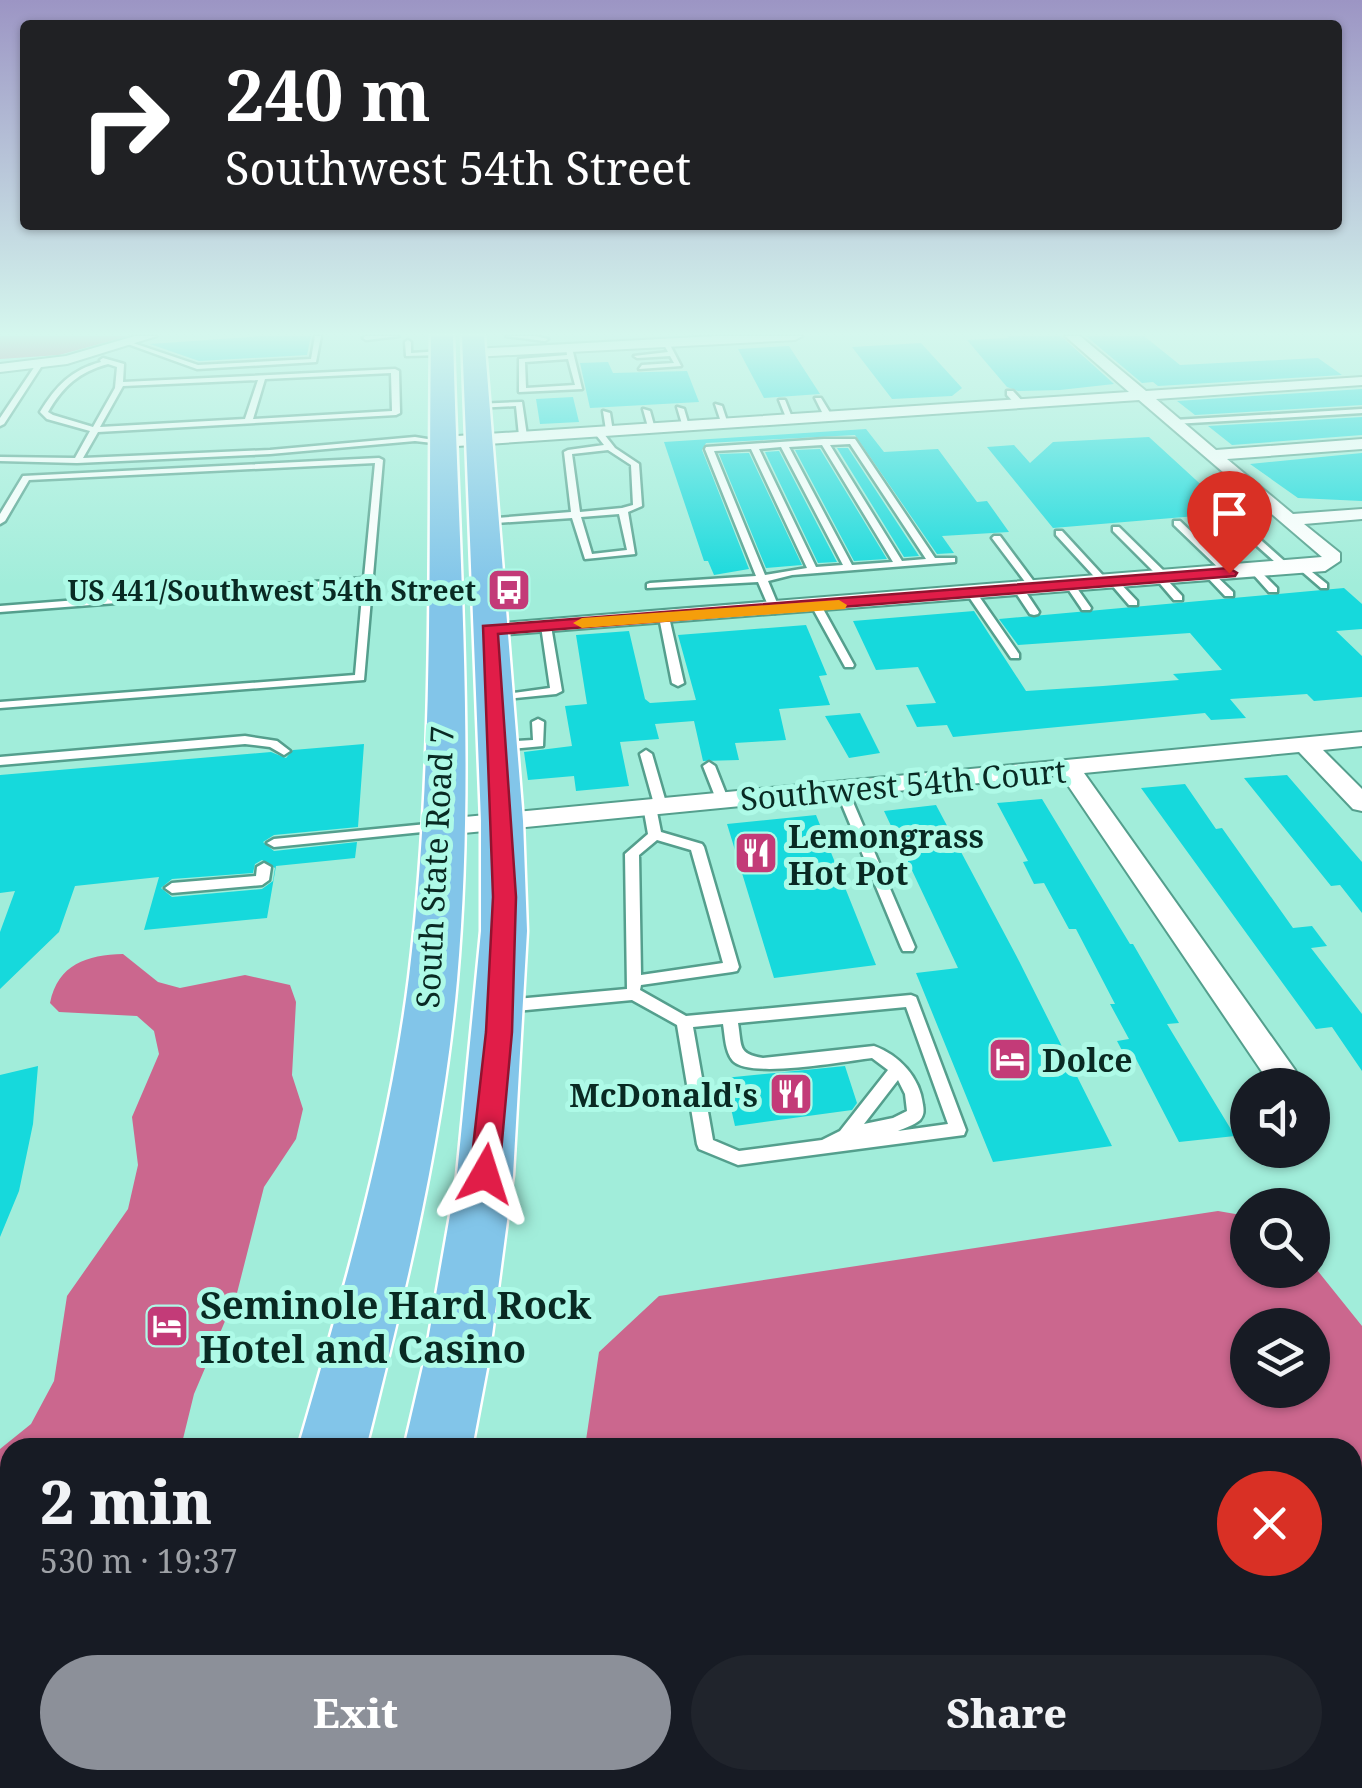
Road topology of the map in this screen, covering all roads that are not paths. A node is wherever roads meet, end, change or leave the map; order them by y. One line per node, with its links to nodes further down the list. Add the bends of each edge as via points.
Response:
1 (58, 419): 13 (lane)
2 (101, 419): 13 (lane)
3 (277, 419): 10 (lane)
4 (435, 419): 17 (main road, South State Road 7)
5 (477, 419): 15 (main road, South State Road 7)
6 (521, 419): 14 (lane)
7 (638, 419): 12 (street)
8 (1171, 419): 11 (street)
9 (1214, 419): 11 (lane)
10 (248, 421): 13 (lane)
11 (1174, 422): 22 (street)
12 (604, 424): 14 (street); 21 (lane)
13 (95, 430): 24 (lane)
14 (523, 436): 15 (street)
15 (478, 439): 17 (street); 31 (main road, South State Road 7)
16 (824, 440): 18 (lane); 37 (lane, via 852,441); 38 (lane)
17 (433, 442): 24 (lane, via 302,455); 82 (main road, South State Road 7)
18 (783, 443): 20 (lane); 39 (lane)
19 (1362, 444): 22 (street)
20 (753, 445): 41 (lane); 44 (lane, via 708,454)
21 (610, 448): 25 (lane, via 635,464 638,506); 26 (lane, via 568,452)
22 (1213, 455): 29 (street)
23 (0, 459): 24 (lane)
24 (77, 460)
25 (623, 511): 26 (lane); 26 (lane, via 632,552 588,557)
26 (576, 514): 31 (lane)
27 (1362, 514): 29 (street)
28 (1232, 519): 40 (lane)
29 (1292, 519): 40 (street, via 1333,556 1324,575)
30 (0, 521): 46 (lane, via 26,478 378,460)
31 (483, 522): 62 (main road, South State Road 7)
32 (1177, 523): 45 (lane)
33 (1116, 529): 43 (lane)
34 (1059, 532): 47 (lane)
35 (997, 538): 50 (lane)
36 (952, 560): 37 (lane)
37 (932, 561): 38 (lane)
38 (899, 564): 39 (lane)
39 (849, 568): 41 (lane)
40 (1295, 568): 42 (street)
41 (813, 570): 44 (lane)
42 (1255, 571): 45 (street); 51 (lane)
43 (1163, 578): 45 (street); 47 (street); 53 (lane)
44 (762, 579): 48 (lane); 58 (lane)
45 (1223, 581)
46 (367, 582): 57 (lane); 67 (lane, via 360,678)
47 (1110, 583): 49 (street); 54 (lane)
48 (650, 586)
49 (1072, 586): 50 (street); 56 (lane)
50 (1027, 590): 52 (street); 59 (lane)
51 (1274, 590)
52 (972, 594): 55 (street); 63 (lane)
53 (1178, 598)
54 (1133, 603)
55 (817, 607): 58 (street); 64 (lane)
56 (1086, 608)
57 (0, 609)
58 (776, 610): 60 (street)
59 (1034, 612)
60 (664, 618): 61 (street); 65 (lane)
61 (546, 626): 62 (street); 66 (lane, via 556,691)
62 (489, 630): 66 (main road, South State Road 7)
63 (1015, 656)
64 (849, 666)
65 (678, 683)
66 (493, 698): 71 (main road, South State Road 7)
67 (0, 705)
68 (538, 722): 71 (lane, via 540,743)
69 (1362, 739): 70 (street, Southwest 54th Court)
70 (1306, 745): 76 (street, Southwest 54th Court); 79 (street)
71 (496, 746): 81 (main road, South State Road 7)
72 (284, 750): 74 (lane, via 244,740)
73 (646, 754): 80 (lane)
74 (0, 761)
75 (710, 766): 78 (lane)
76 (1070, 770): 77 (street, Southwest 54th Court); 92 (street)
77 (841, 788): 78 (street, Southwest 54th Court); 87 (lane)
78 (722, 799): 80 (street, Southwest 54th Court)
79 (1362, 803)
80 (655, 806): 81 (street, Southwest 54th Court); 83 (lane)
81 (502, 821): 82 (street, Southwest 54th Court); 89 (main road, South State Road 7)
82 (443, 827): 84 (lane); 96 (main road, South State Road 7, via 422,1052 400,1174)
83 (655, 836): 88 (lane, via 632,854); 88 (lane, via 698,846 732,968)
84 (274, 843)
85 (264, 867): 86 (lane, via 262,880)
86 (172, 888)
87 (908, 948)
88 (634, 988): 89 (lane); 91 (lane)
89 (500, 1006): 97 (main road, South State Road 7, via 485,1174)
90 (729, 1018): 91 (lane); 93 (lane, via 743,1061 861,1051); 95 (lane, via 910,1001 958,1130)
91 (684, 1022): 95 (lane, via 705,1144 738,1158)
92 (1276, 1068)
93 (898, 1069): 94 (lane); 94 (lane, via 916,1100 915,1114 904,1124)
94 (848, 1132): 95 (lane)
95 (824, 1147)
96 (334, 1438)
97 (440, 1438)

